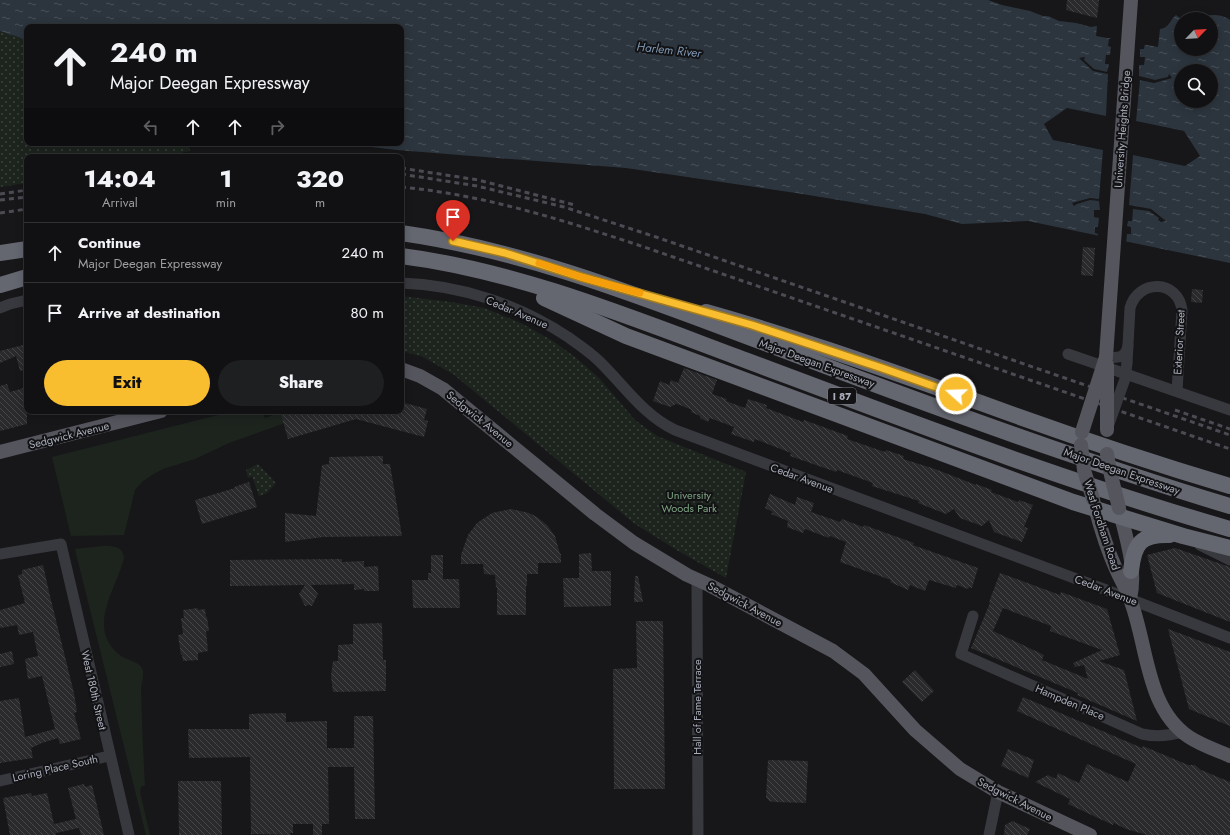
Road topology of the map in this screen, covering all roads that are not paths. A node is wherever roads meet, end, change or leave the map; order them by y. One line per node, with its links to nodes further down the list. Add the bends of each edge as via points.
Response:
1 (1131, 0): 6 (main road, University Heights Bridge)
2 (404, 234): 10 (highway, Major Deegan Expressway / I 87, via 472,245)
3 (24, 249): 4 (highway)
4 (0, 253)
5 (404, 256): 7 (highway, Major Deegan Expressway / I 87)
6 (1113, 258): 18 (main road, West Fordham Road)
7 (453, 264): 27 (highway, via 528,291 638,341); 30 (highway, Major Deegan Expressway / I 87, via 605,309 1016,459 1134,500)
8 (24, 273): 9 (highway)
9 (0, 276)
10 (581, 277): 23 (highway, via 752,325 876,365); 28 (highway, Major Deegan Expressway / I 87, via 988,425 1162,486)
11 (24, 278): 13 (highway)
12 (404, 283): 37 (street, Cedar Avenue, via 447,288 472,294 531,315 566,336 598,360 638,404 658,421 675,430)
13 (0, 285)
14 (24, 301): 15 (street)
15 (0, 308)
16 (1128, 345): 18 (street, via 1122,356); 20 (street, Exterior Street, via 1130,308 1137,295 1151,287 1162,287 1173,292 1180,301 1183,313); 24 (street, Exterior Street, bridge, via 1125,379)
17 (1068, 354): 20 (street, Exterior Street)
18 (1106, 357): 23 (main road, West Fordham Road, bridge); 24 (main road, West Fordham Road, bridge)
19 (404, 370): 36 (main road, Sedgwick Avenue, via 443,389 620,534)
20 (1177, 391): 21 (street, Exterior Street)
21 (1230, 410)
22 (149, 414): 25 (main road, Sedgwick Avenue)
23 (1081, 438): 24 (highway); 27 (main road, West Fordham Road, bridge, via 1084,465)
24 (1107, 443): 26 (highway); 29 (main road, West Fordham Road, bridge, via 1110,471)
25 (0, 452)
26 (1230, 486)
27 (1094, 504): 29 (highway); 37 (main road, West Fordham Road, via 1113,563)
28 (1230, 506)
29 (1120, 512): 31 (highway); 35 (main road, West Fordham Road)
30 (1230, 529)
31 (1183, 536): 32 (highway); 34 (street); 35 (highway, via 1160,534 1142,540 1134,550)
32 (1230, 548)
33 (0, 554): 41 (street, West 180th Street, via 61,544)
34 (1230, 560)
35 (1131, 571): 37 (main road, West Fordham Road)
36 (697, 579): 44 (main road, Sedgwick Avenue, via 833,651 864,674 915,730 960,769); 46 (street, Hall of Fame Terrace)
37 (1130, 599): 39 (street, Cedar Avenue); 40 (main road, West Fordham Road, via 1158,700)
38 (973, 616): 40 (street, Hampden Place, via 961,654 1142,734 1166,736)
39 (1230, 638)
40 (1182, 732): 42 (main road, West Fordham Road)
41 (109, 756): 43 (street, Loring Place South); 45 (street, West 180th Street)
42 (1230, 756)
43 (0, 781)
44 (998, 792): 47 (street); 48 (main road, Sedgwick Avenue)
45 (129, 835)
46 (698, 835)
47 (989, 835)
48 (1090, 835)

